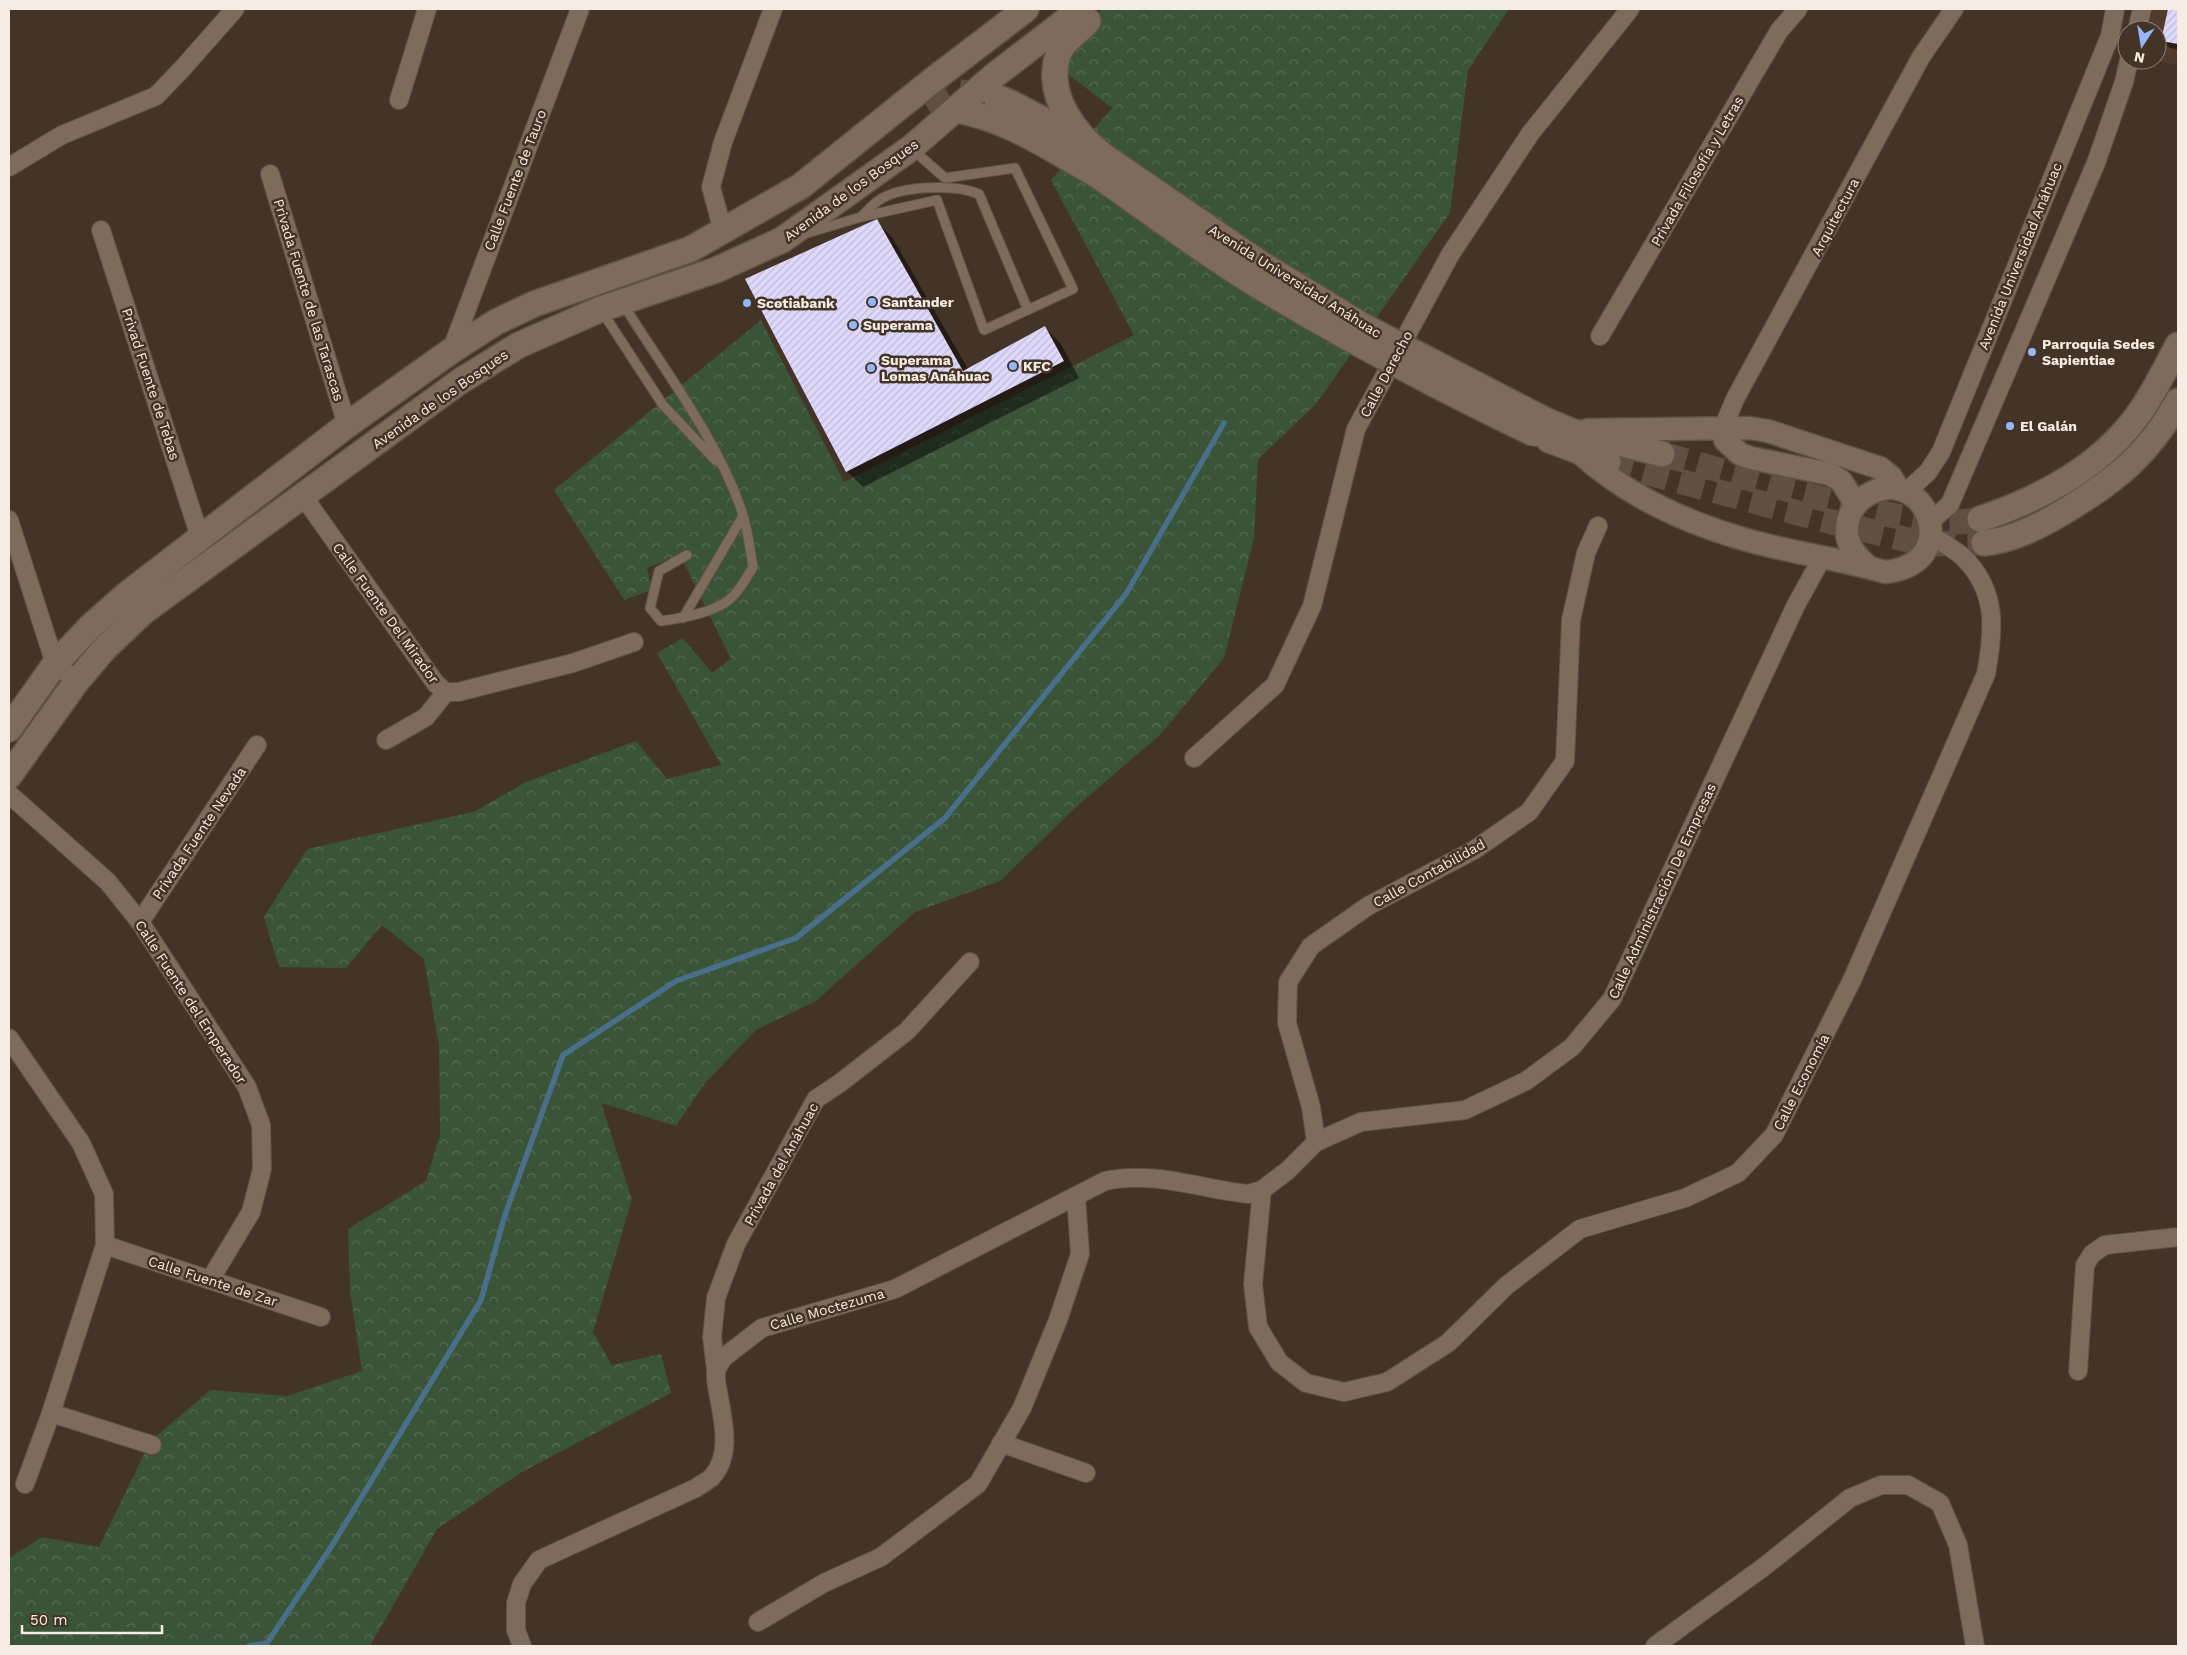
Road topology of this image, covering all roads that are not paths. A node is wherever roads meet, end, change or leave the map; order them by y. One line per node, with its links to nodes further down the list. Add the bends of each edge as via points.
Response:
1 (235, 9): 19 (street, via 156,96 62,135)
2 (427, 9): 14 (street)
3 (580, 9): 33 (street, Calle Fuente de Tauro)
4 (773, 9): 26 (street, via 723,142 711,187)
5 (1082, 9): 16 (main road, Avenida de los Bosques, via 995,75)
6 (1097, 9): 18 (main road, Avenida Universidad Anáhuac, via 1064,44 1058,55 1056,76 1065,114)
7 (1630, 9): 63 (street, Calle Derecho, via 1530,134 1450,255 1356,429 1312,606 1275,685)
8 (1798, 9): 31 (street, Privada Filosofía y Letras, via 1779,31)
9 (1954, 9): 36 (street, Arquitectura, via 1921,57 1735,400)
10 (2115, 9): 41 (street, Avenida Universidad Anáhuac, via 2110,36 1941,452 1928,472)
11 (1011, 13): 26 (main road, via 801,186)
12 (2127, 70): 49 (street, via 2096,163 1950,504)
13 (996, 97): 18 (main road, via 1011,103)
14 (399, 100)
15 (926, 105): 28 (main road, via 787,218 739,242)
16 (957, 110): 17 (main road, Avenida de los Bosques); 18 (main road, Avenida Universidad Anáhuac, via 981,114)
17 (911, 148): 21 (lane); 27 (main road, Avenida de los Bosques)
18 (1097, 159): 37 (main road, Avenida Universidad Anáhuac, bridge, via 1252,282 1451,394)
19 (9, 167)
20 (270, 174): 35 (street, Privada Fuente de las Tarascas)
21 (945, 178): 22 (lane); 30 (lane, via 1015,168 1073,289)
22 (940, 188): 23 (lane); 24 (lane, via 926,186 885,197); 30 (lane, via 980,194)
23 (937, 200): 24 (lane); 30 (lane, via 984,330)
24 (861, 217): 27 (lane)
25 (101, 230): 50 (street, Privad Fuente de Tebas)
26 (722, 231): 28 (main road)
27 (782, 240): 29 (main road, Avenida de los Bosques, via 716,270)
28 (691, 249): 33 (main road, via 534,304 496,322)
29 (611, 306): 40 (lane, via 692,411); 40 (lane, via 663,404); 42 (main road, Avenida de los Bosques, via 519,345 459,382)
30 (1028, 310)
31 (1600, 336)
32 (2178, 345): 45 (main road, via 2138,415 2109,448 2074,475 2034,498)
33 (451, 352): 35 (main road)
34 (2178, 400): 51 (main road, via 2143,451 2108,485 2043,525 1998,542)
35 (348, 425): 50 (main road)
36 (1723, 428): 37 (street); 41 (street, via 1768,431 1859,459 1880,468); 43 (street, via 1725,440 1740,454 1830,474 1841,481)
37 (1573, 440): 38 (main road, Avenida Universidad Anáhuac); 39 (main road, Avenida Universidad Anáhuac); 53 (street, via 1602,473 1675,516 1747,540)
38 (1662, 454)
39 (1608, 462)
40 (724, 470): 44 (lane)
41 (1902, 491): 43 (street, via 1886,488 1875,491); 49 (street, via 1922,504)
42 (302, 496): 58 (main road, Avenida de los Bosques, via 143,612 105,648); 59 (street, Calle Fuente Del Mirador, via 436,684)
43 (1856, 504): 48 (street)
44 (743, 516): 55 (lane); 55 (lane, via 753,567 734,596 724,604)
45 (1980, 519)
46 (9, 520): 57 (street)
47 (1598, 526): 69 (street, Calle Contabilidad, via 1586,553 1571,620 1565,761 1528,812 1474,850 1368,906 1311,946 1288,982 1287,1023 1311,1107)
48 (1847, 526): 53 (street); 54 (street, via 1848,542 1856,557)
49 (1931, 529): 54 (street, via 1926,550 1916,563 1901,570 1885,572); 70 (street, Calle Economía, via 1963,557 1982,582 1992,610 1993,639 1986,674 1852,980 1774,1135 1738,1173 1685,1198 1580,1229 1506,1286 1448,1343 1387,1382 1344,1392 1306,1383 1279,1362 1258,1326 1253,1284)
50 (200, 537): 57 (main road, via 90,627)
51 (1984, 543)
52 (687, 555): 55 (lane, via 659,571 650,608 661,621)
53 (1822, 558): 54 (street); 69 (street, Calle Administración De Empresas, via 1796,605 1612,999 1572,1047 1526,1081 1465,1110 1361,1122)
54 (1869, 567)
55 (683, 618)
56 (634, 642): 59 (street, Calle Fuente Del Mirador, via 574,663 458,692)
57 (55, 664): 58 (street); 60 (main road)
58 (77, 682): 64 (main road, Avenida de los Bosques)
59 (446, 692): 61 (street, via 426,717)
60 (9, 729)
61 (386, 740)
62 (257, 745): 66 (street, Privada Fuente Nevada)
63 (1194, 758)
64 (9, 776)
65 (9, 794): 66 (street, Calle Fuente del Emperador, via 108,882)
66 (140, 922): 74 (street, Calle Fuente del Emperador, via 247,1087 260,1125 262,1169 251,1212)
67 (970, 962): 76 (street, Privada del Anáhuac, via 908,1031 816,1099 736,1244 716,1298 712,1337)
68 (9, 1038): 73 (street, via 81,1144 104,1194)
69 (1316, 1142): 70 (street)
70 (1262, 1190): 71 (street, Calle Moctezuma, via 1248,1194 1140,1176 1105,1181)
71 (1076, 1196): 76 (street, Calle Moctezuma, via 895,1289 762,1328 724,1358); 79 (street, via 1080,1254 1058,1320 1022,1408)
72 (2178, 1236): 77 (street, via 2105,1245 2092,1254 2085,1265)
73 (104, 1245): 74 (street, Calle Fuente de Zar); 78 (street)
74 (210, 1280): 75 (street, Calle Fuente de Zar)
75 (321, 1317)
76 (716, 1370): 84 (street, via 725,1446 712,1478 539,1560 522,1584 516,1603 516,1630)
77 (2078, 1371)
78 (50, 1413): 80 (street); 82 (street)
79 (1001, 1443): 81 (street); 83 (street, via 978,1484 929,1522 881,1557 824,1583)
80 (152, 1446)
81 (1086, 1473)
82 (25, 1484)
83 (758, 1622)
84 (522, 1646)
85 (1655, 1646): 86 (street, via 1765,1566 1850,1498 1881,1485 1908,1485 1940,1503 1958,1544)
86 (1975, 1646)

